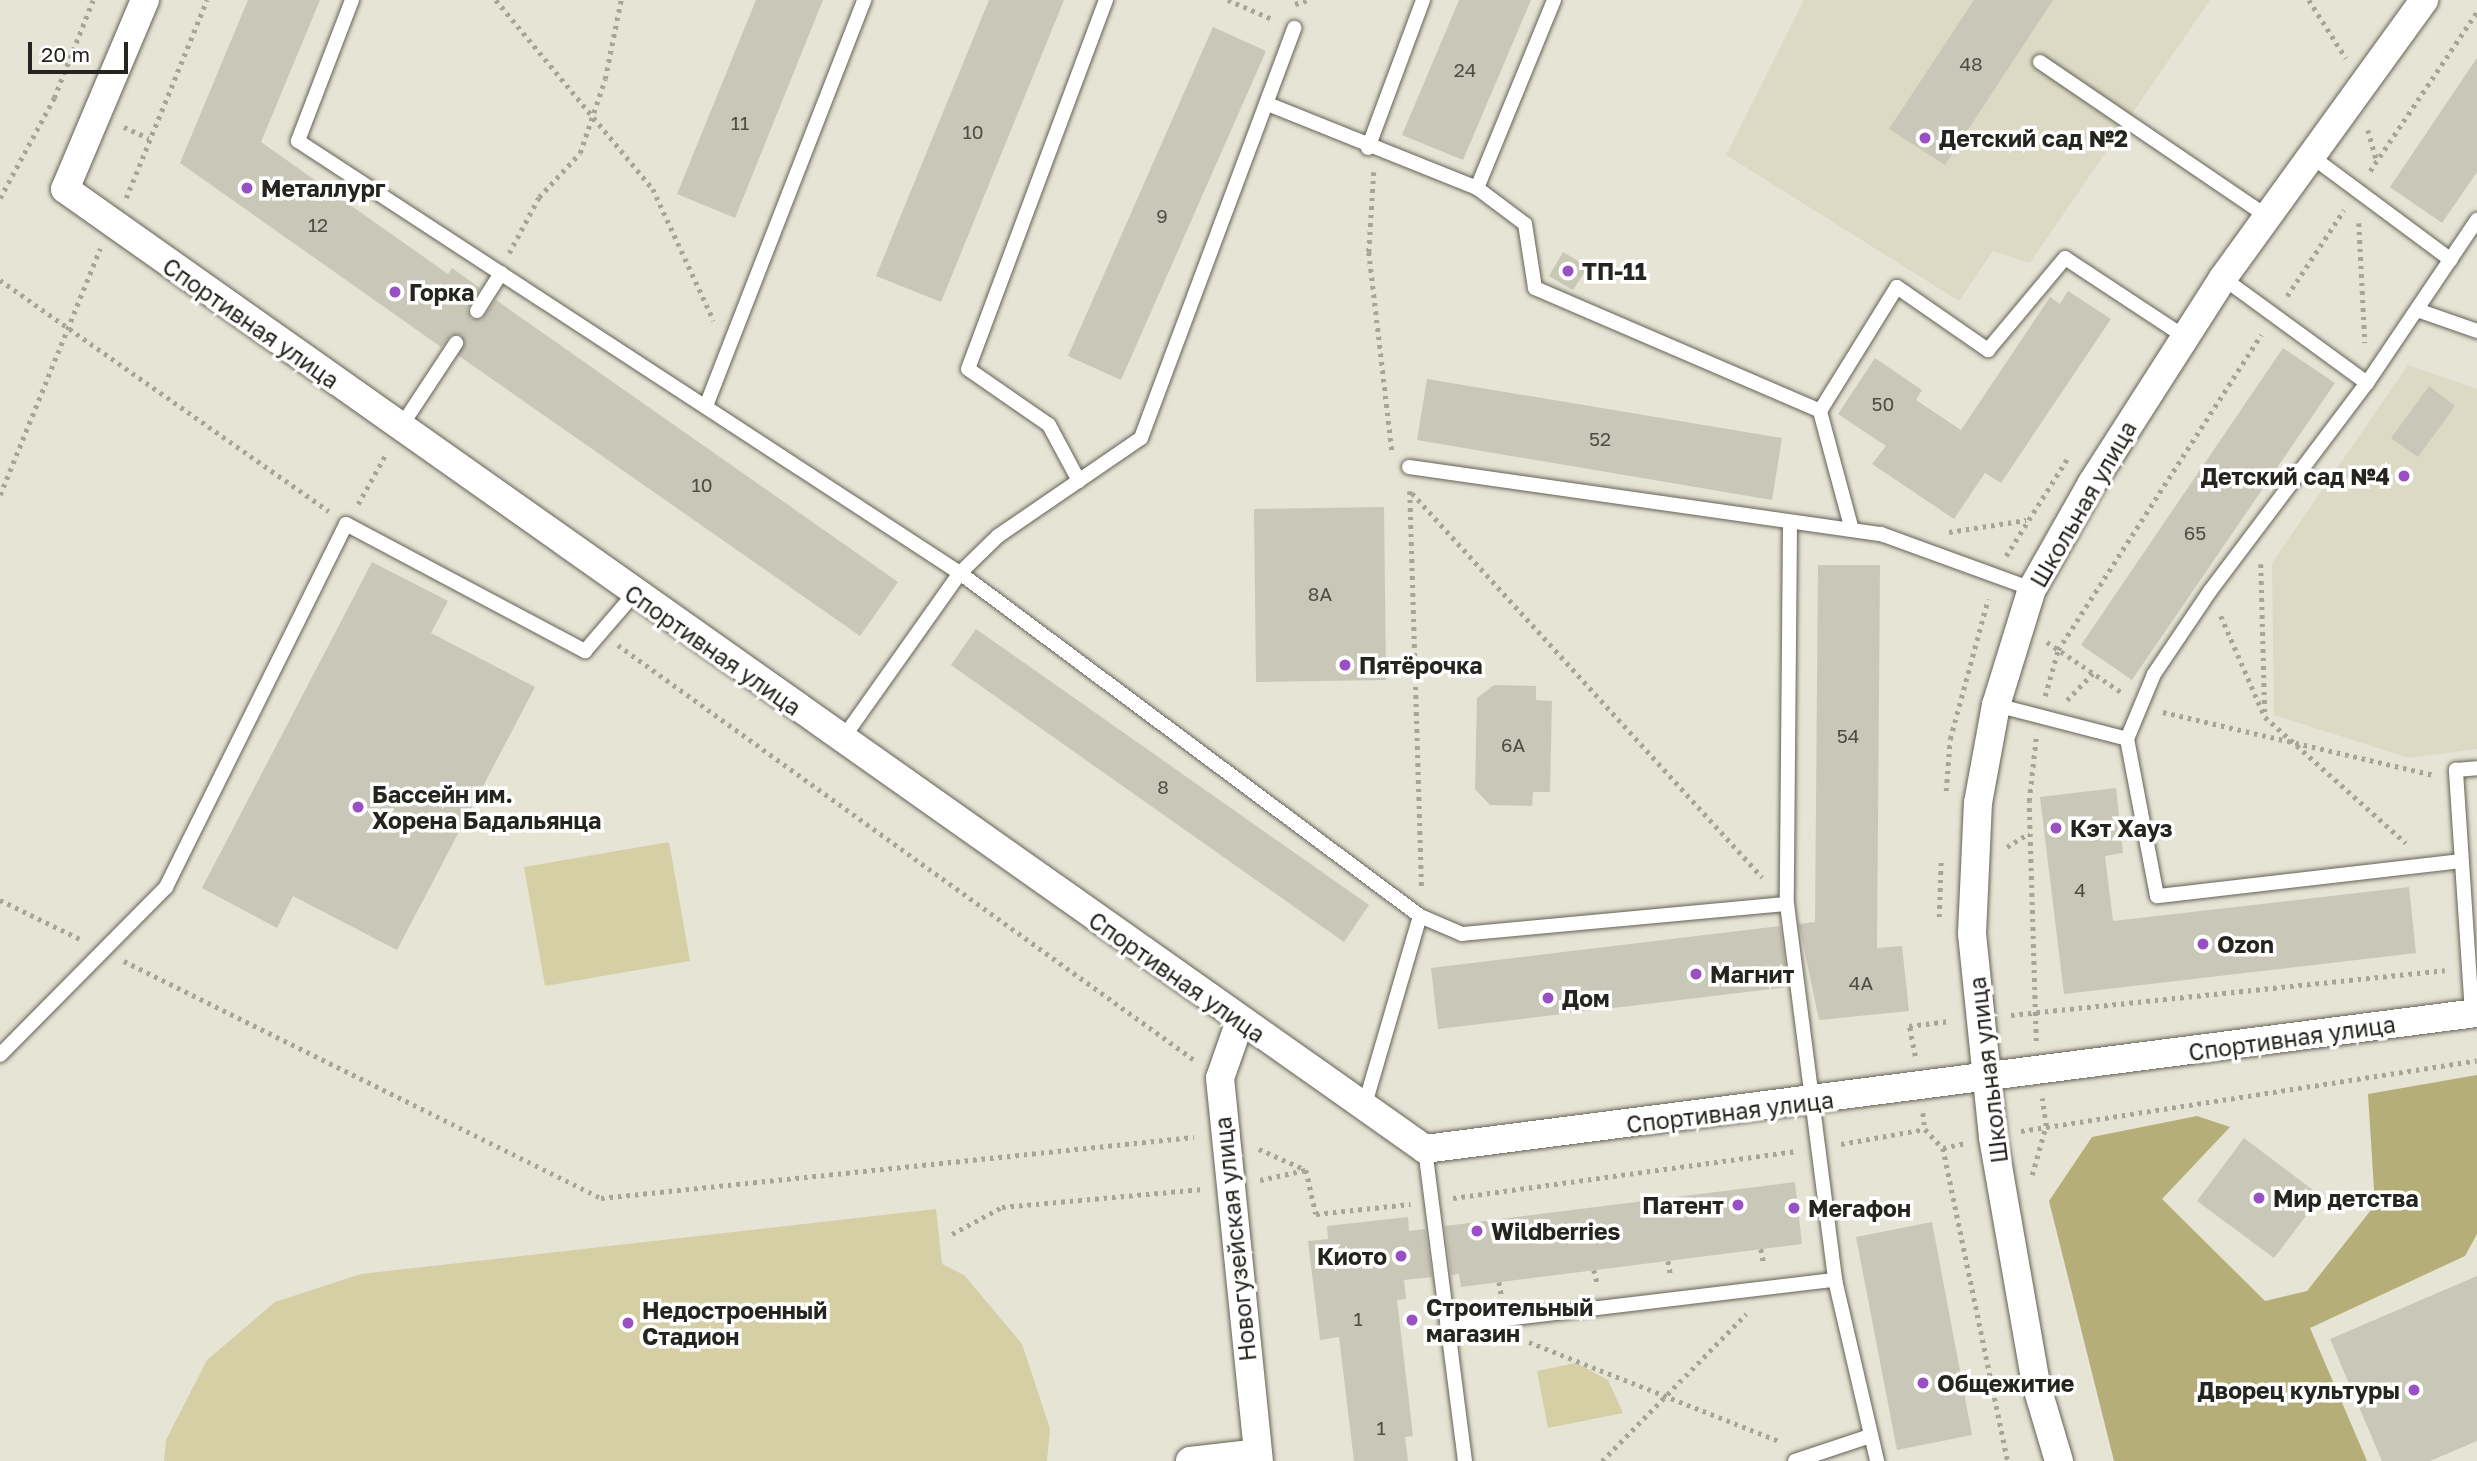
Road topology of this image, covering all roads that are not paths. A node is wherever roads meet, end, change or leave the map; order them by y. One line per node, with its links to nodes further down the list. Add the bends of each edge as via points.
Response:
1 (145, 0): 27 (street, Спортивная улица, via 65,189)
2 (352, 0): 17 (lane, via 298,141)
3 (864, 0): 25 (lane)
4 (1106, 0): 29 (lane, via 968,369 1049,425)
5 (1423, 0): 11 (lane)
6 (1554, 0): 13 (lane)
7 (2424, 0): 12 (street, Школьная улица)
8 (1294, 28): 10 (lane)
9 (2040, 62): 14 (lane)
10 (1268, 104): 11 (lane); 29 (lane, via 1141,438)
11 (1368, 148): 13 (lane)
12 (2311, 156): 14 (street, Школьная улица); 16 (lane)
13 (1477, 188): 26 (lane, via 1525,224 1535,288)
14 (2267, 216): 18 (street, Школьная улица)
15 (2477, 220): 16 (lane)
16 (2451, 260): 19 (lane)
17 (501, 273): 20 (lane); 25 (lane)
18 (2223, 278): 22 (street, Школьная улица); 24 (lane)
19 (2417, 310): 21 (lane); 24 (lane)
20 (477, 311)
21 (2477, 331)
22 (2185, 337): 26 (lane, via 2065,258 1988,350 1897,287); 33 (street, Школьная улица)
23 (456, 343): 27 (lane)
24 (2367, 383): 36 (lane, via 2210,591 2154,674)
25 (706, 406): 32 (lane)
26 (1820, 411): 31 (lane)
27 (400, 428): 34 (street, Спортивная улица)
28 (1409, 467): 30 (lane)
29 (1079, 481): 32 (lane, via 998,536)
30 (1790, 524): 31 (lane); 40 (lane)
31 (1852, 530): 33 (lane, via 1881,534)
32 (960, 573): 37 (lane); 41 (lane)
33 (2032, 589): 35 (street, Школьная улица)
34 (634, 594): 37 (street, Спортивная улица); 44 (lane, via 585,651 346,524 166,887)
35 (1996, 705): 36 (lane); 45 (street, Школьная улица, via 1978,803 1973,867)
36 (2127, 739): 39 (lane, via 2157,896)
37 (841, 741): 43 (street, Спортивная улица)
38 (2477, 768): 39 (lane, via 2456,770)
39 (2462, 861): 42 (lane)
40 (1787, 904): 41 (lane, via 1462,934); 46 (lane)
41 (1420, 916): 47 (lane)
42 (2474, 1013): 45 (street, Спортивная улица)
43 (1240, 1021): 47 (street, Спортивная улица); 52 (street, Новогузейская улица, via 1220,1078)
44 (0, 1055)
45 (1987, 1080): 46 (street, Спортивная улица); 57 (street, Школьная улица, via 2036,1384)
46 (1815, 1101): 48 (street, Спортивная улица); 49 (lane)
47 (1364, 1107): 48 (street, Спортивная улица)
48 (1424, 1149): 50 (lane)
49 (1835, 1280): 50 (lane); 51 (lane)
50 (1447, 1326): 54 (lane)
51 (1867, 1437): 55 (lane); 56 (lane)
52 (1259, 1457): 53 (street)
53 (1190, 1461)
54 (1465, 1461)
55 (1795, 1461)
56 (1877, 1461)
57 (2059, 1461)

